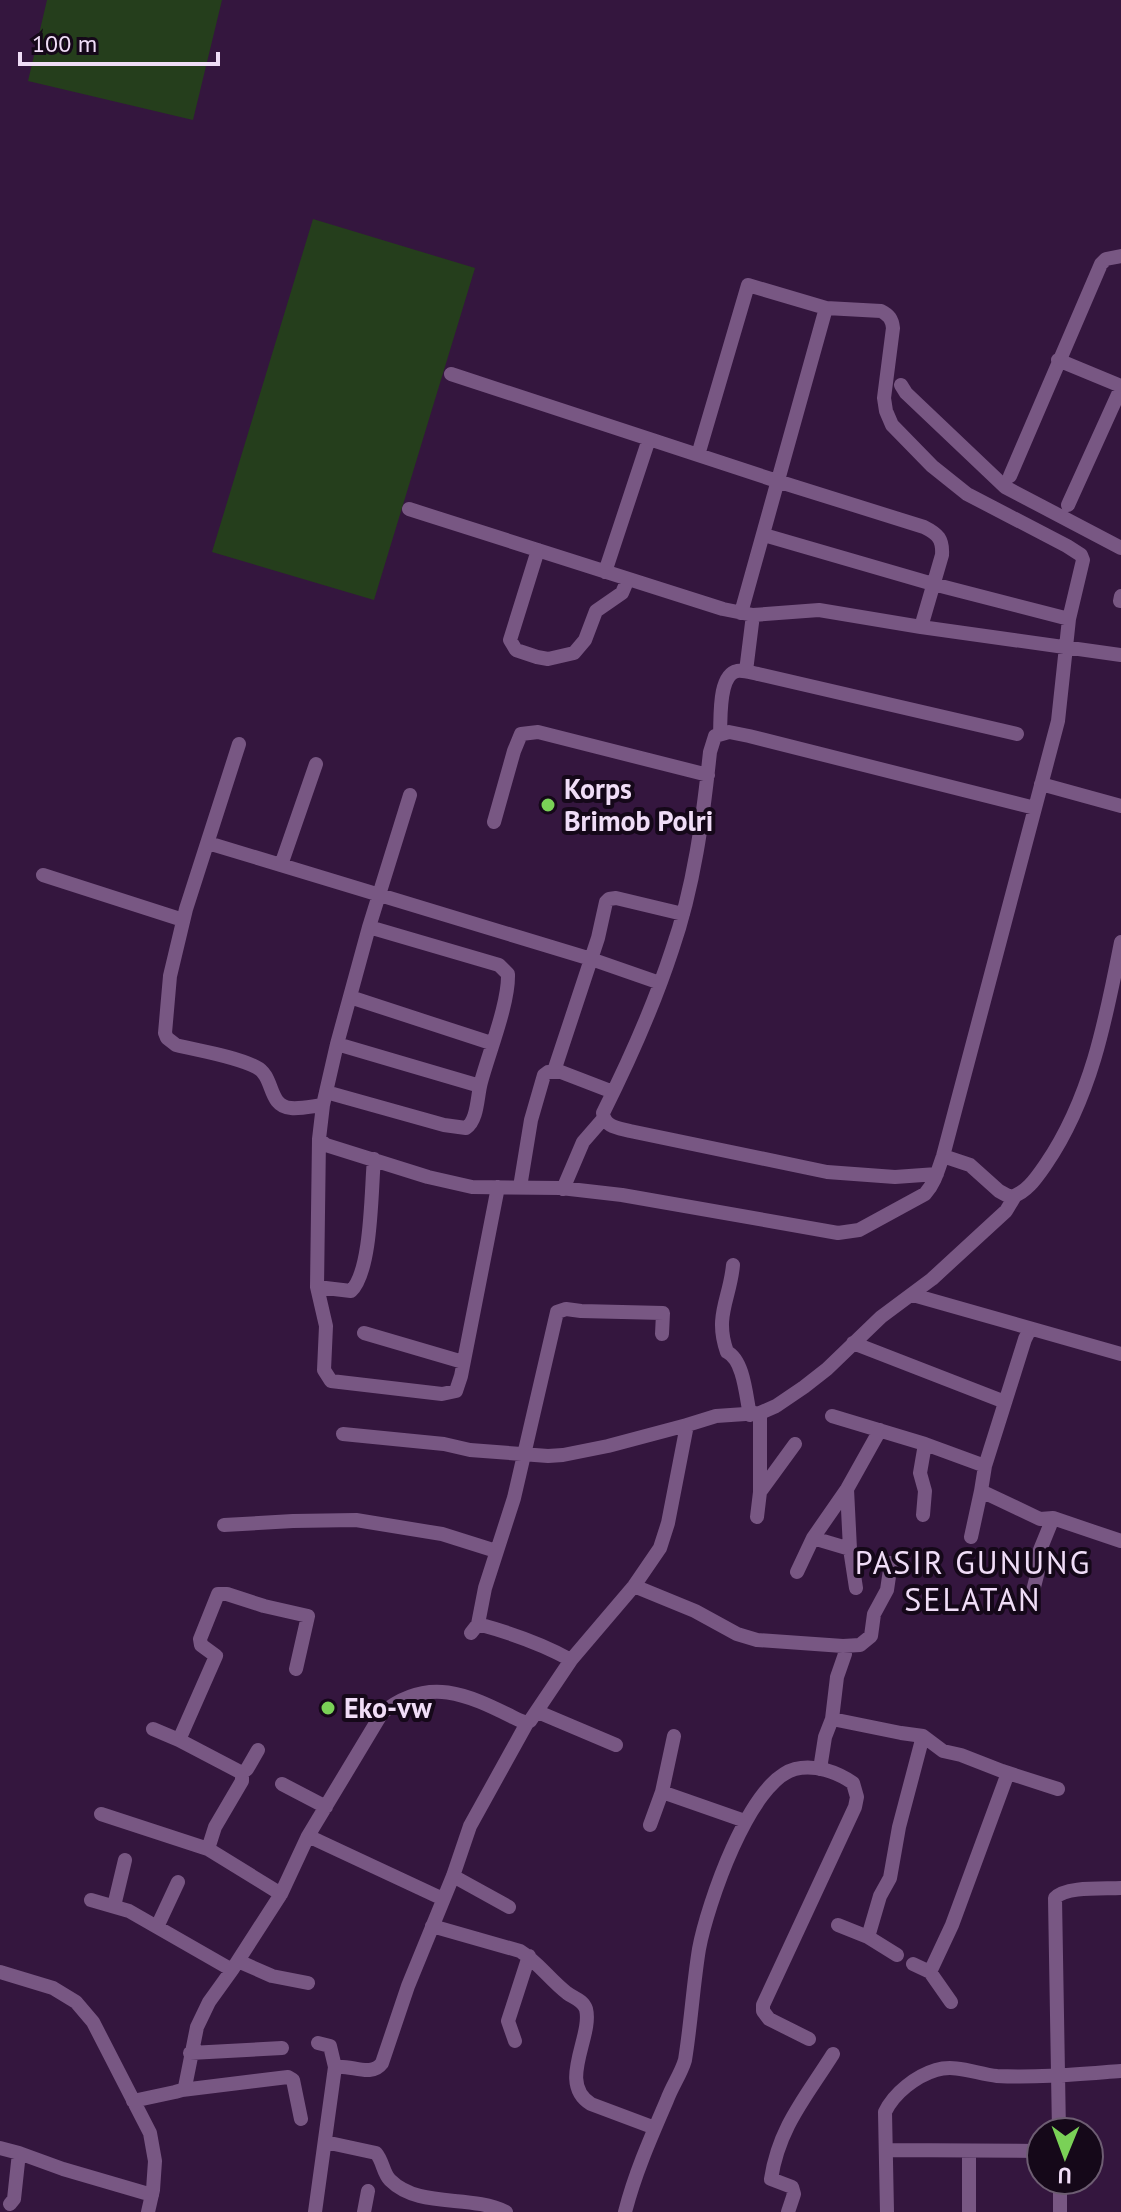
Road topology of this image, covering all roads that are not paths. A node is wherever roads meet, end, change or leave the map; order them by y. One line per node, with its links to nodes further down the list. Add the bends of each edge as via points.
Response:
1 (1121, 256): 3 (street, via 1101,264)
2 (826, 308): 8 (street, via 748,285); 10 (street); 20 (street, via 881,311 892,320 884,398 892,425 903,438 967,494 1081,555)
3 (1058, 360): 6 (street); 9 (street)
4 (451, 374): 7 (street)
5 (901, 385): 14 (street, via 1005,487)
6 (1121, 387): 11 (street)
7 (649, 439): 8 (street); 16 (street)
8 (698, 455): 10 (street)
9 (1010, 476)
10 (777, 481): 13 (street); 18 (street, via 935,532 942,555)
11 (1068, 505)
12 (409, 509): 15 (street)
13 (764, 535): 18 (street); 19 (street)
14 (1121, 548)
15 (538, 550): 16 (street); 17 (street, via 510,640 527,654 548,659 574,653 596,611 622,593)
16 (605, 572): 17 (street)
17 (628, 579): 19 (street)
18 (933, 584): 20 (street); 21 (street)
19 (747, 614): 21 (street, via 819,610); 24 (street)
20 (1069, 619): 22 (street)
21 (921, 627): 22 (street)
22 (1066, 647): 23 (street); 30 (street, via 1058,721)
23 (1121, 655)
24 (746, 671): 25 (street, via 730,674 726,682); 26 (street)
25 (720, 733): 29 (street, via 712,743); 33 (street)
26 (1017, 734)
27 (239, 744): 35 (street)
28 (316, 764): 36 (street)
29 (708, 775): 34 (street, via 538,732 521,734); 39 (street)
30 (1041, 784): 32 (street); 33 (street)
31 (410, 795): 38 (street)
32 (1121, 806)
33 (1035, 808): 54 (street)
34 (494, 822)
35 (208, 843): 36 (street); 40 (street)
36 (281, 865): 38 (street)
37 (43, 875): 40 (street)
38 (380, 895): 41 (street); 43 (street)
39 (683, 914): 43 (street, via 609,899); 44 (street)
40 (183, 920): 51 (street, via 170,976 167,1038 256,1066 281,1105 291,1108)
41 (369, 927): 45 (street); 46 (street, via 504,968 508,983)
42 (1121, 942): 60 (street, via 1104,1026 1075,1114 1043,1168)
43 (591, 959): 44 (street); 48 (street)
44 (660, 983): 50 (street)
45 (350, 997): 46 (street); 47 (street)
46 (491, 1043): 49 (street)
47 (337, 1044): 49 (street); 51 (street)
48 (554, 1071): 50 (street); 58 (street, via 541,1081)
49 (480, 1086): 51 (street, via 472,1122 460,1129)
50 (613, 1092): 52 (street)
51 (324, 1099): 53 (street)
52 (603, 1119): 56 (street, via 630,1131 827,1172); 59 (street, via 583,1142)
53 (319, 1139): 55 (street, via 332,1148); 62 (street)
54 (943, 1156): 56 (street); 60 (street, via 970,1165 1005,1195)
55 (374, 1159): 57 (street, via 452,1183); 62 (street, via 360,1278 351,1291)
56 (937, 1174): 59 (street, via 925,1194 846,1234)
57 (498, 1187): 58 (street); 69 (street)
58 (520, 1187): 59 (street)
59 (563, 1189)
60 (1015, 1196): 63 (street, via 1006,1211)
61 (733, 1265): 71 (street, via 722,1310 723,1343 740,1365)
62 (317, 1287): 69 (street, via 326,1326 324,1370 331,1381 449,1394 456,1391)
63 (913, 1295): 64 (street); 67 (street)
64 (1030, 1329): 68 (street); 70 (street)
65 (364, 1333): 69 (street)
66 (662, 1334): 78 (street, via 663,1313 557,1312)
67 (853, 1343): 70 (street); 71 (street, via 816,1379)
68 (1121, 1354)
69 (463, 1362)
70 (1005, 1402): 79 (street)
71 (755, 1414): 73 (street, via 716,1416); 82 (street)
72 (832, 1416): 74 (street)
73 (687, 1425): 78 (street, via 563,1455); 94 (street, via 660,1548)
74 (880, 1430): 77 (street); 80 (street)
75 (343, 1434): 78 (street)
76 (795, 1444): 82 (street)
77 (925, 1444): 79 (street); 83 (street, via 920,1473 926,1499)
78 (525, 1455): 91 (street)
79 (985, 1466): 81 (street)
80 (847, 1489): 88 (street); 90 (street)
81 (981, 1491): 85 (street, via 1040,1519); 87 (street)
82 (760, 1492): 84 (street)
83 (923, 1515)
84 (757, 1517)
85 (1053, 1518): 89 (street); 96 (street, via 1040,1550)
86 (224, 1525): 91 (street, via 356,1520 442,1534)
87 (971, 1537)
88 (813, 1538): 90 (street); 93 (street)
89 (1121, 1541)
90 (850, 1549): 95 (street)
91 (496, 1551): 98 (street, via 474,1628 523,1637)
92 (891, 1563): 97 (street, via 871,1636 860,1645)
93 (797, 1572)
94 (634, 1586): 97 (street, via 757,1640); 98 (street)
95 (856, 1588)
96 (1031, 1599)
97 (843, 1646): 101 (street)
98 (571, 1660): 100 (street)
99 (296, 1669): 105 (street, via 308,1616 218,1594 200,1639 216,1656)
100 (532, 1718): 106 (street); 114 (street, via 455,1693 406,1697 382,1713); 121 (street, via 470,1826)
101 (832, 1719): 104 (street); 108 (street)
102 (153, 1729): 105 (street)
103 (674, 1736): 113 (street)
104 (923, 1736): 110 (street, via 943,1751); 132 (street, via 890,1878)
105 (179, 1740): 109 (street)
106 (616, 1745)
107 (258, 1750): 109 (street)
108 (820, 1769): 116 (street, via 794,1769 780,1777); 141 (street, via 853,1783 855,1807 763,2005 769,2019)
109 (242, 1773): 119 (street)
110 (1008, 1773): 112 (street); 138 (street)
111 (282, 1784): 114 (street)
112 (1058, 1789)
113 (662, 1792): 116 (street); 117 (street)
114 (326, 1807): 118 (street)
115 (101, 1814): 119 (street)
116 (745, 1821): 154 (street, via 699,1947 685,2060)
117 (650, 1825)
118 (308, 1836): 124 (street); 125 (street)
119 (208, 1849): 124 (street)
120 (125, 1860): 127 (street)
121 (453, 1876): 125 (street); 128 (street)
122 (178, 1882): 131 (street)
123 (1121, 1888): 149 (street, via 1056,1895)
124 (281, 1894): 136 (street)
125 (443, 1899): 130 (street)
126 (91, 1900): 127 (street)
127 (114, 1906): 131 (street)
128 (509, 1907)
129 (838, 1925): 132 (street)
130 (432, 1926): 134 (street); 147 (street, via 379,2068)
131 (157, 1927): 136 (street)
132 (868, 1937): 133 (street)
133 (897, 1955)
134 (529, 1956): 142 (street, via 508,2021); 154 (street, via 585,2007 577,2066 582,2099)
135 (913, 1964): 138 (street)
136 (235, 1966): 139 (street); 145 (street, via 209,2002)
137 (0, 1972): 151 (street, via 53,1988 76,2002 93,2022)
138 (930, 1972): 140 (street)
139 (308, 1983)
140 (951, 2002)
141 (809, 2039)
142 (515, 2041)
143 (318, 2043): 147 (street, via 330,2046)
144 (282, 2048): 145 (street)
145 (190, 2053): 150 (street)
146 (833, 2054): 170 (street, via 778,2145 771,2179 792,2187)
147 (335, 2067): 155 (street)
148 (1121, 2071): 149 (street)
149 (1057, 2075): 152 (street); 157 (street, via 997,2076 949,2068 923,2075 890,2101 885,2112)
150 (182, 2090): 151 (street); 153 (street, via 288,2077)
151 (133, 2101): 162 (street, via 153,2145)
152 (1058, 2116)
153 (301, 2119)
154 (655, 2128): 169 (street)
155 (325, 2142): 164 (street, via 376,2153 388,2179); 166 (street)
156 (0, 2148): 160 (street)
157 (887, 2150): 158 (street); 171 (street)
158 (969, 2151): 159 (street); 172 (street)
159 (1025, 2151)
160 (19, 2153): 162 (street); 163 (street)
161 (368, 2191): 167 (street)
162 (152, 2195): 165 (street)
163 (10, 2204)
164 (422, 2205): 168 (street, via 471,2202)
165 (152, 2211)
166 (315, 2212)
167 (364, 2212)
168 (506, 2212)
169 (625, 2212)
170 (788, 2212)
171 (887, 2212)
172 (969, 2212)

